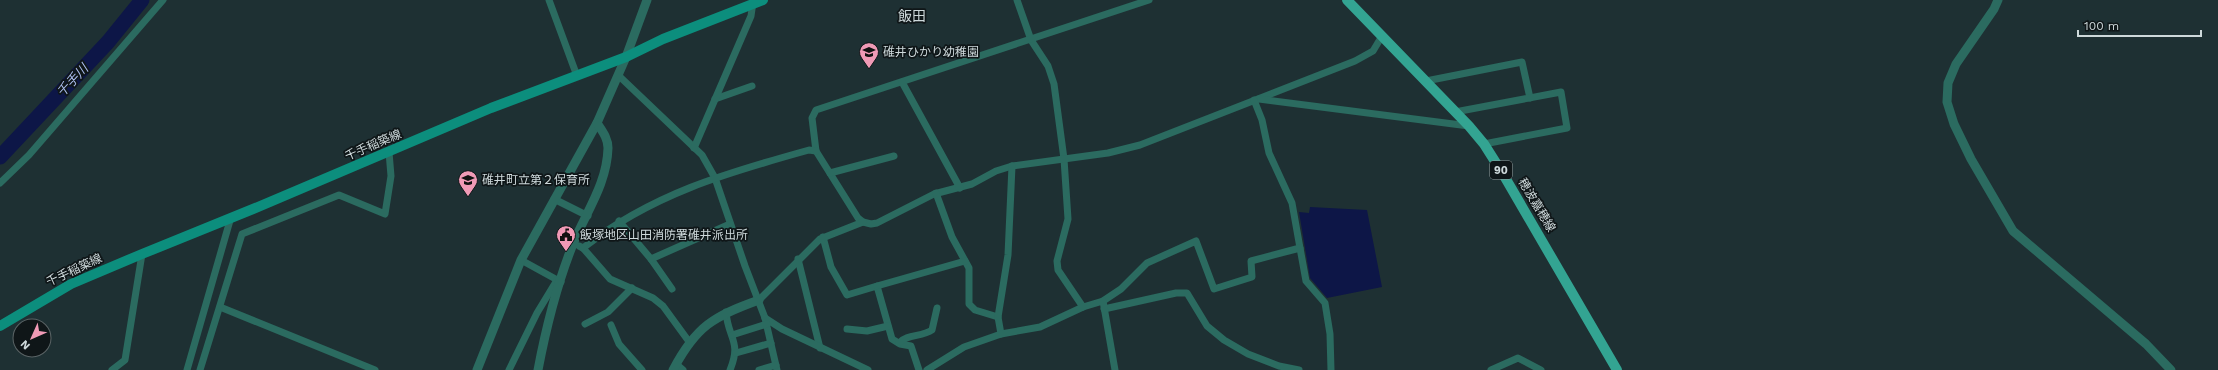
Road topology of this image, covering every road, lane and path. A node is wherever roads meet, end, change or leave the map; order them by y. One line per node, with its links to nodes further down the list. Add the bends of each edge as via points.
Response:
1 (163, 0): 33 (street, via 29,155)
2 (549, 0): 14 (street)
3 (647, 0): 12 (street)
4 (763, 0): 9 (main road, 千手稲築線)
5 (1017, 0): 11 (street)
6 (1149, 0): 11 (street)
7 (1347, 0): 10 (main road, 穂波嘉穂線 / 90)
8 (1998, 0): 96 (street, via 1956,64 1948,83 1947,102 1954,124 1971,159 2013,231 2146,344)
9 (753, 2): 12 (main road, 千手稲築線); 19 (street, via 751,16)
10 (1382, 36): 15 (main road, 穂波嘉穂線 / 90); 20 (street, via 1373,51 1364,57)
11 (1031, 40): 16 (street); 29 (street, via 1048,66 1054,84)
12 (626, 57): 13 (street); 14 (main road, 千手稲築線)
13 (618, 75): 22 (street); 25 (street)
14 (577, 76): 27 (main road, 千手稲築線, via 491,108)
15 (1426, 81): 18 (street, via 1522,62); 21 (main road, 穂波嘉穂線 / 90)
16 (902, 82): 26 (street, via 816,110 812,118); 34 (street)
17 (752, 86): 19 (street)
18 (1530, 98): 21 (street); 24 (street, via 1561,92 1567,128)
19 (715, 99): 25 (street)
20 (1255, 99): 23 (street); 29 (street, via 1140,145 1108,153); 45 (street, via 1269,153 1292,203)
21 (1456, 112): 23 (main road, 穂波嘉穂線 / 90)
22 (597, 123): 36 (street); 37 (street, via 606,137 608,147 601,184)
23 (1469, 126): 24 (main road, 穂波嘉穂線 / 90)
24 (1484, 144): 95 (main road, 穂波嘉穂線 / 90, via 1534,224)
25 (694, 148): 32 (street, via 708,163)
26 (816, 151): 31 (street); 32 (street, via 809,150)
27 (389, 152): 38 (main road, 千手稲築線); 57 (street, via 391,176 385,214 339,195 242,234)
28 (894, 156): 31 (street)
29 (1064, 159): 30 (street); 58 (street, via 1068,219 1057,261 1058,270)
30 (1012, 166): 34 (street); 61 (street, via 1008,255)
31 (830, 173): 40 (street, via 852,209)
32 (715, 178): 39 (street, via 662,198); 41 (street)
33 (0, 183)
34 (960, 188): 35 (street)
35 (936, 193): 40 (street, via 902,209 886,220 871,224); 50 (street, via 952,237)
36 (554, 199): 37 (street); 49 (street)
37 (588, 216): 43 (street)
38 (231, 217): 46 (main road, 千手稲築線); 78 (street)
39 (619, 221): 44 (street); 47 (street)
40 (864, 222): 42 (street)
41 (730, 224): 47 (street); 55 (street)
42 (822, 237): 48 (street); 52 (street, via 831,266 847,295)
43 (573, 244): 44 (street); 51 (street)
44 (583, 248): 53 (street, via 610,279)
45 (1300, 248): 56 (street, via 1251,261 1252,277 1214,289 1196,241 1147,263); 92 (street, via 1306,281 1325,303 1330,334)
46 (142, 254): 65 (main road, 千手稲築線, via 71,284); 77 (street, via 125,360)
47 (651, 259): 54 (street)
48 (798, 259): 55 (street); 73 (street)
49 (521, 260): 51 (street); 81 (street)
50 (965, 261): 52 (street); 61 (street, via 970,275 969,304 975,310)
51 (559, 281): 82 (street, via 537,313); 83 (street)
52 (877, 286): 66 (street)
53 (632, 288): 63 (street, via 608,312); 70 (street, via 653,298 662,306)
54 (672, 289)
55 (759, 300): 60 (street); 62 (street)
56 (1103, 305): 58 (street); 90 (street); 91 (street, via 1187,293 1207,326 1224,340 1248,354 1279,366)
57 (220, 307): 79 (street); 80 (street)
58 (1083, 307): 68 (street, via 1040,327)
59 (937, 308): 72 (street, via 932,330 906,338)
60 (726, 312): 69 (street); 70 (street, via 707,325)
61 (998, 318): 68 (street)
62 (766, 321): 69 (street); 71 (street); 73 (street)
63 (585, 324)
64 (610, 325): 84 (street, via 619,344)
65 (0, 326)
66 (888, 326): 67 (street, via 867,331); 72 (street, via 892,339)
67 (847, 329)
68 (1002, 334): 89 (street, via 964,347)
69 (732, 335): 74 (street)
70 (690, 343): 75 (street)
71 (771, 343): 74 (street); 76 (street)
72 (899, 343): 88 (street, via 911,346)
73 (820, 348): 87 (street)
74 (736, 353): 85 (street)
75 (678, 368)
76 (776, 368): 86 (street)
77 (112, 370)
78 (187, 370)
79 (200, 370)
80 (375, 370)
81 (477, 370)
82 (509, 370)
83 (538, 370)
84 (642, 370)
85 (730, 370)
86 (759, 370)
87 (868, 370)
88 (919, 370)
89 (927, 370)
90 (1115, 370)
91 (1299, 370)
92 (1331, 370)
93 (1491, 370): 94 (street, via 1518,358)
94 (1541, 370)
95 (1617, 370)
96 (2172, 370)

